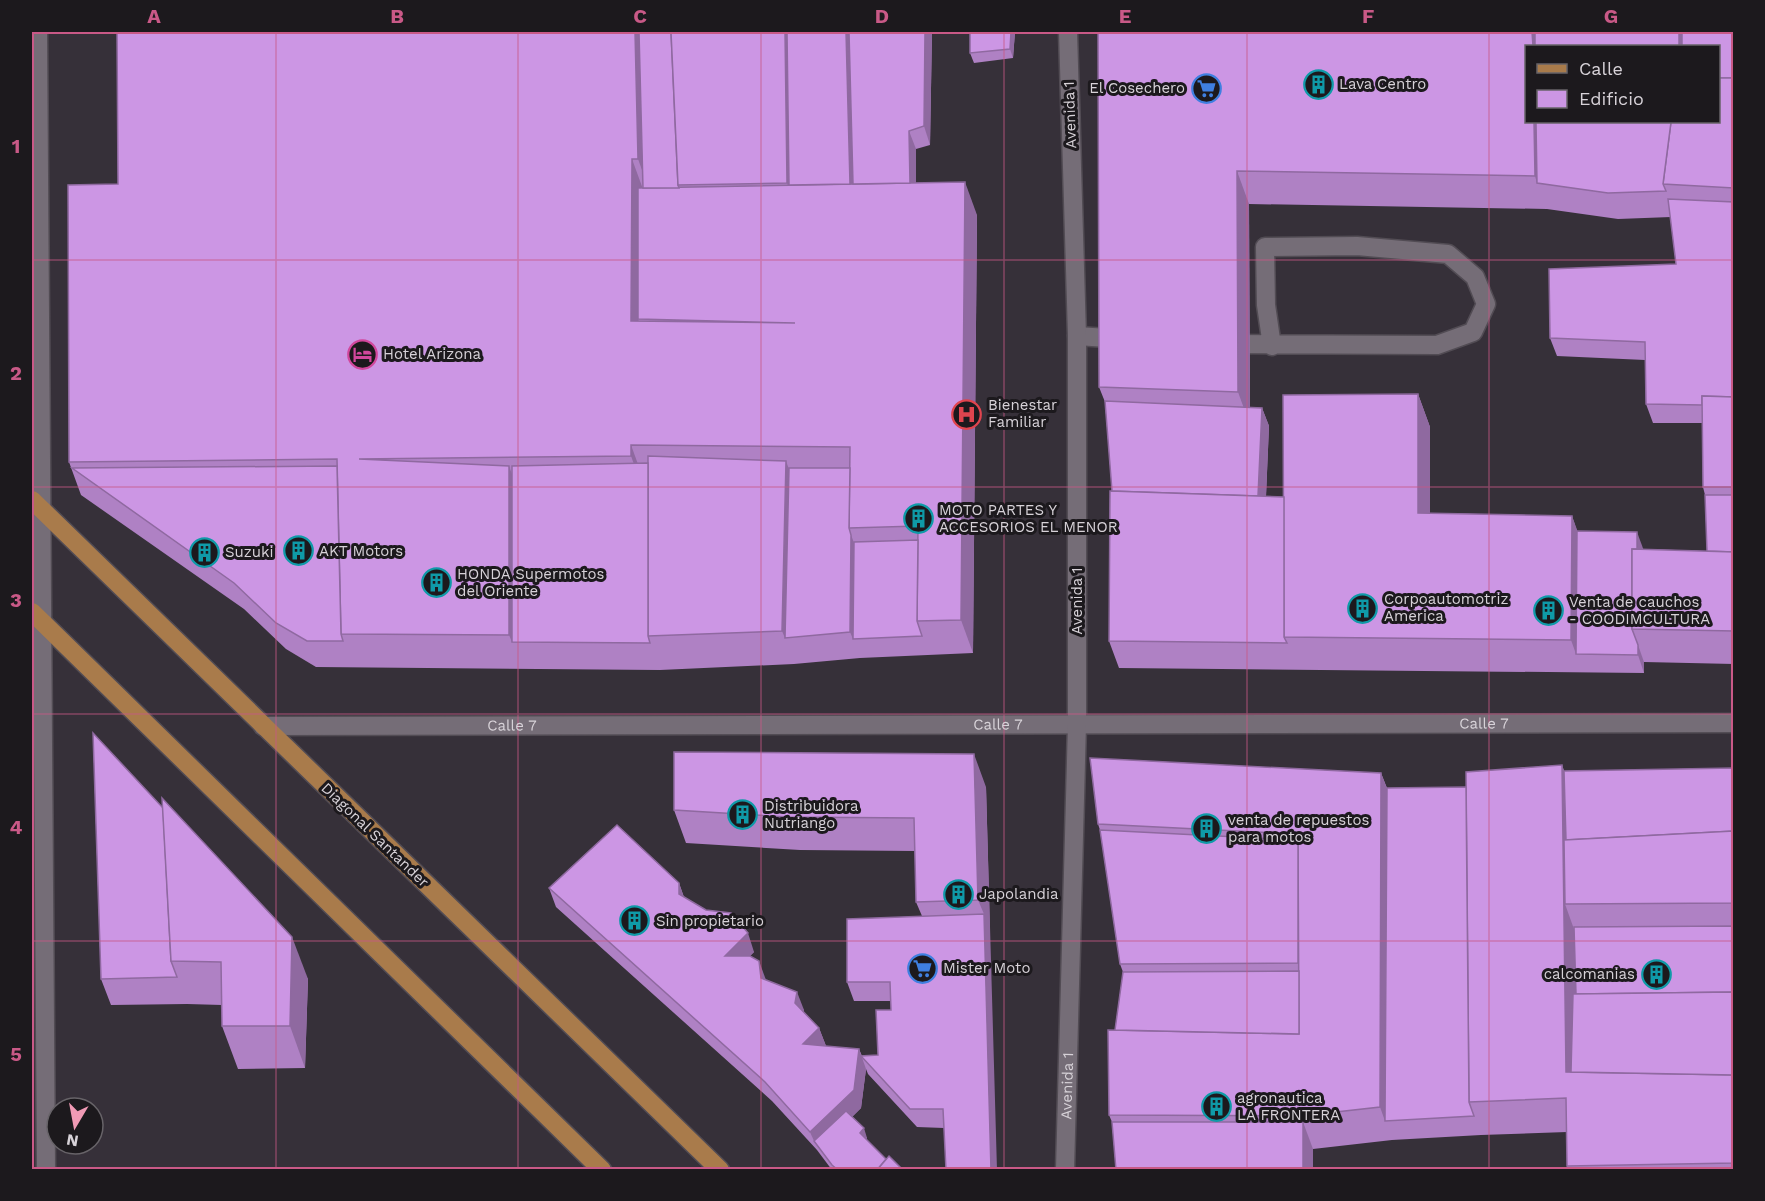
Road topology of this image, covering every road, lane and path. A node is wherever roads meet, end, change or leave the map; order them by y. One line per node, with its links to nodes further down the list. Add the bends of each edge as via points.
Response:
1 (38, 32): 7 (street)
2 (1068, 32): 3 (street, Avenida 1)
3 (1077, 336): 4 (street); 10 (street, Avenida 1)
4 (1144, 340)
5 (1202, 343): 6 (street)
6 (1272, 346): 6 (street, via 1437,345 1473,332 1486,304 1475,277 1448,254 1357,246 1265,248 1266,305)
7 (36, 504): 8 (street); 11 (main road, Diagonal Santander)
8 (37, 617): 12 (street); 13 (main road)
9 (1734, 723): 10 (street, Calle 7)
10 (1077, 724): 11 (street, Calle 7); 15 (street, Avenida 1)
11 (263, 726): 14 (main road, Diagonal Santander)
12 (46, 1170)
13 (602, 1170)
14 (720, 1170)
15 (1065, 1170)

